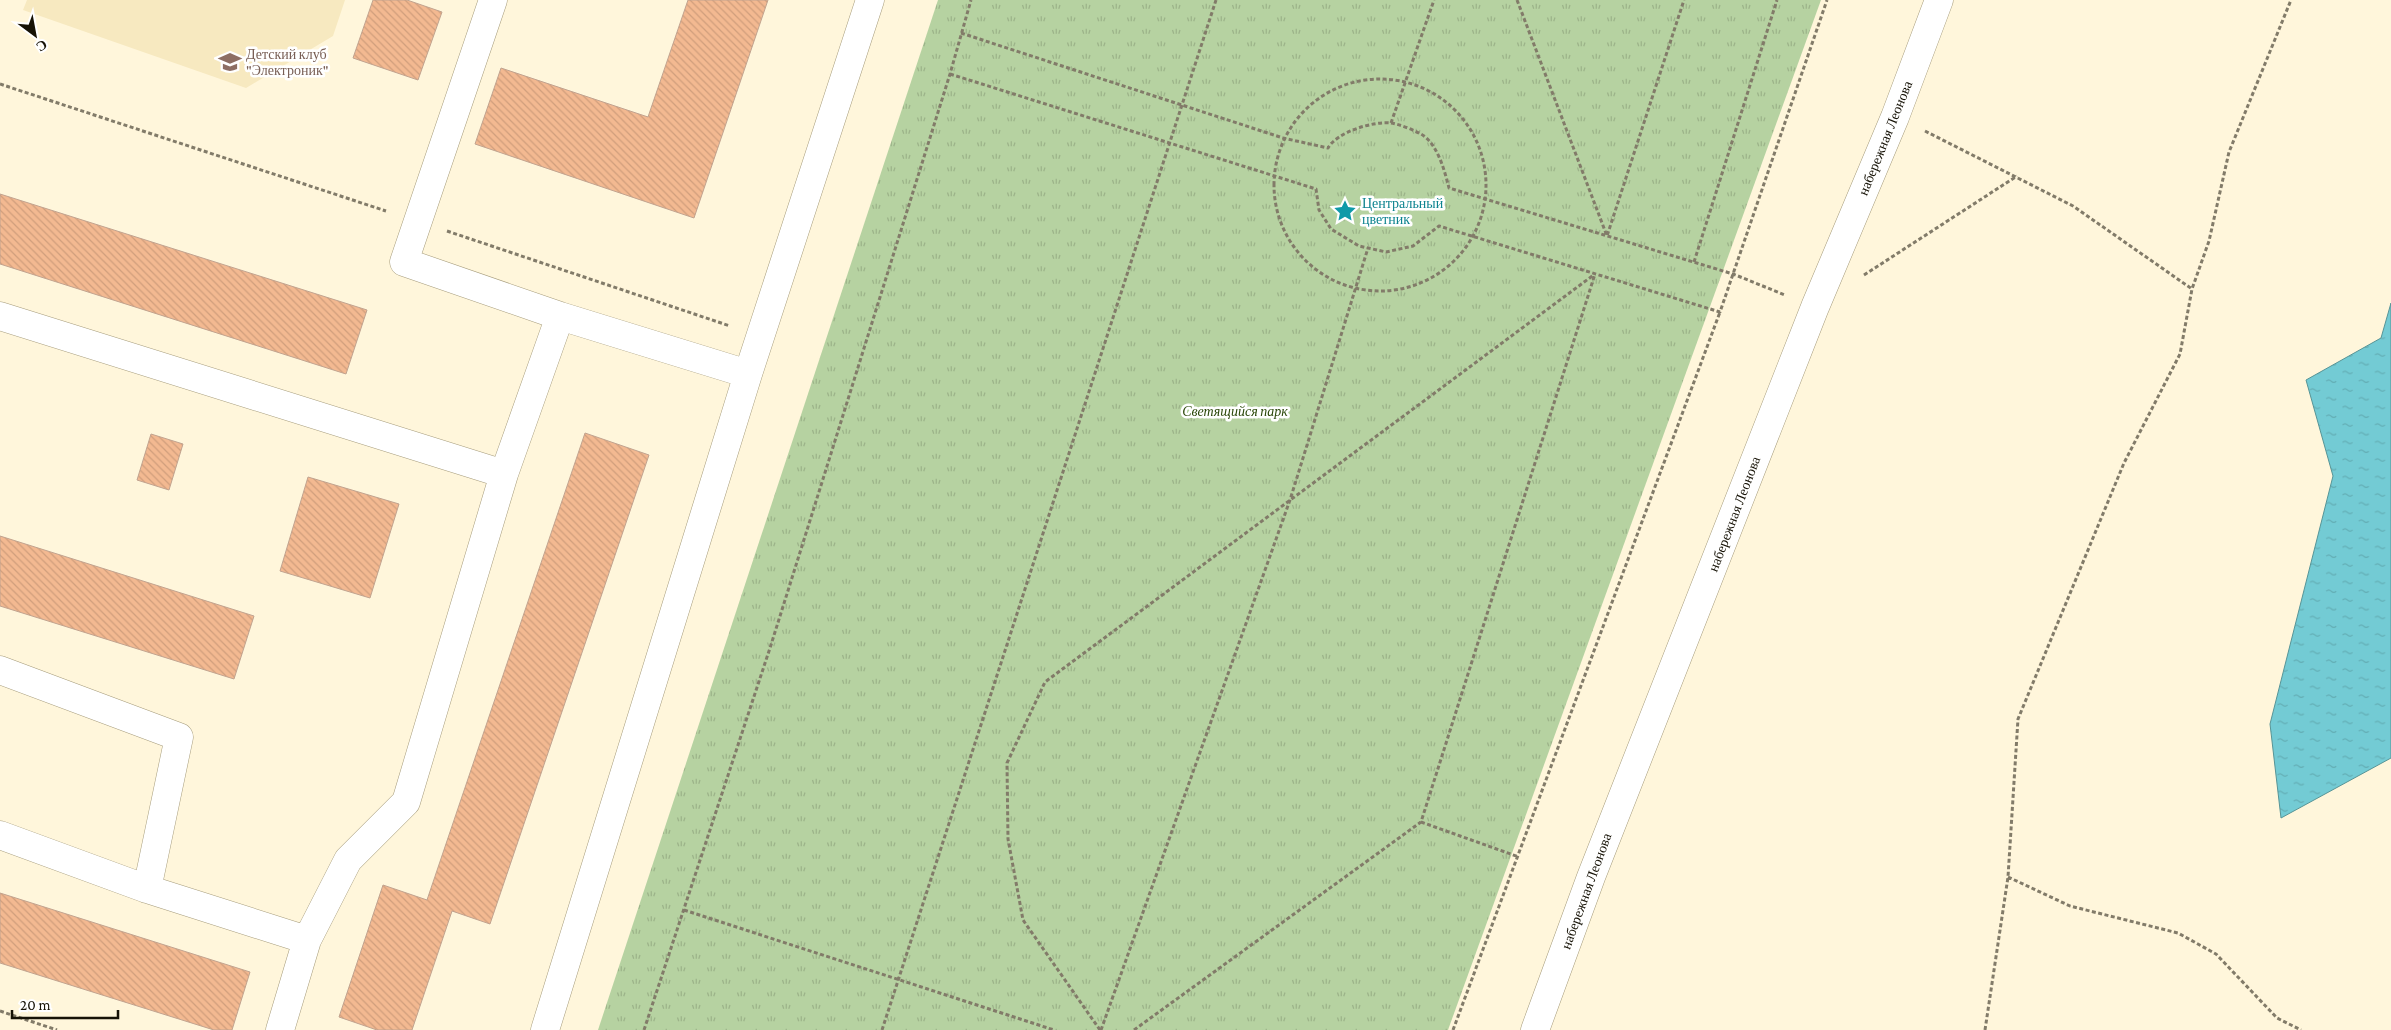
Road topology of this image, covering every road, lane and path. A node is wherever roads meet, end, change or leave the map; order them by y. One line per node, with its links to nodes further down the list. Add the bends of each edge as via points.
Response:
1 (493, 0): 24 (main road)
2 (870, 0): 39 (main road)
3 (972, 0): 12 (path)
4 (1216, 0): 16 (path)
5 (1434, 0): 14 (path)
6 (1517, 0): 26 (path)
7 (1684, 0): 26 (path)
8 (1777, 0): 28 (path)
9 (1827, 0): 30 (path)
10 (1938, 0): 17 (main road, набережная Леонова)
11 (2291, 0): 33 (path, via 2229,152 2209,241)
12 (961, 33): 13 (path); 16 (path)
13 (950, 74): 20 (path); 48 (path)
14 (1406, 81): 18 (path); 19 (path, via 1362,79 1316,99); 23 (path, via 1412,81 1456,107 1482,150)
15 (0, 84): 24 (path)
16 (1182, 104): 19 (path); 20 (path)
17 (1895, 117): 22 (path); 34 (main road, набережная Леонова)
18 (1391, 123): 19 (path, via 1361,126 1332,141 1328,148); 23 (path, via 1424,136 1442,162 1449,188)
19 (1283, 138): 21 (path)
20 (1170, 143): 21 (path); 50 (path)
21 (1273, 176): 27 (path, via 1316,189 1319,210 1331,229); 32 (path, via 1280,224 1307,264)
22 (2017, 176): 31 (path); 33 (path, via 2073,206)
23 (1487, 200): 25 (path); 26 (path)
24 (418, 222): 37 (main road, via 404,262); 38 (path)
25 (1475, 236): 27 (path, via 1439,226 1413,246 1386,252); 29 (path); 32 (path, via 1443,273 1398,291)
26 (1607, 236): 28 (path)
27 (1368, 248): 32 (path)
28 (1694, 262): 30 (path)
29 (1595, 274): 35 (path); 41 (path); 43 (path)
30 (1733, 274): 34 (path); 35 (path)
31 (1863, 276)
32 (1356, 289): 41 (path)
33 (2192, 289): 46 (path, via 2180,354 2124,464 2018,719)
34 (1815, 307): 61 (main road, набережная Леонова, via 1591,877)
35 (1720, 312): 45 (path)
36 (0, 316): 40 (main road)
37 (560, 316): 39 (main road); 40 (main road)
38 (739, 329)
39 (748, 374): 54 (main road)
40 (504, 474): 49 (main road, via 406,802 348,860)
41 (1290, 500): 58 (path); 58 (path, via 1044,682 1007,763 1008,840 1023,920)
42 (0, 670): 47 (main road, via 179,737)
43 (1421, 822): 45 (path); 59 (path)
44 (0, 835): 47 (main road)
45 (1518, 857): 60 (path)
46 (2008, 877): 62 (path); 63 (path, via 2070,906 2178,933 2216,954 2277,1018)
47 (147, 889): 49 (main road)
48 (684, 910): 50 (path); 55 (path)
49 (307, 940): 53 (main road)
50 (898, 978): 56 (path); 57 (path)
51 (0, 1011): 52 (path)
52 (57, 1030)
53 (280, 1030)
54 (545, 1030)
55 (644, 1030)
56 (882, 1030)
57 (1054, 1030)
58 (1100, 1030)
59 (1134, 1030)
60 (1453, 1030)
61 (1536, 1030)
62 (1985, 1030)
63 (2301, 1030)

